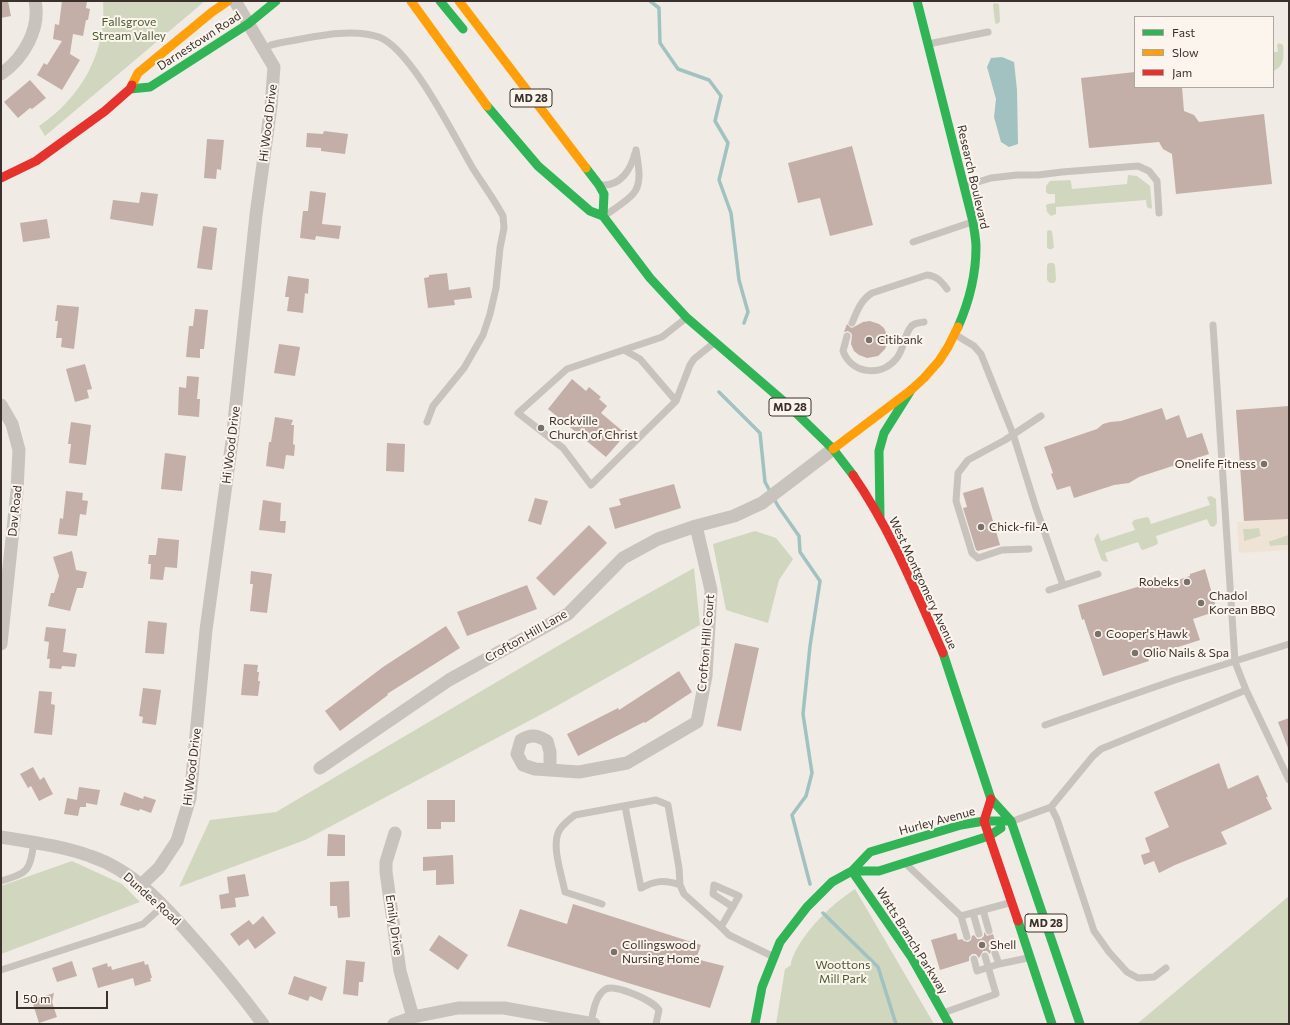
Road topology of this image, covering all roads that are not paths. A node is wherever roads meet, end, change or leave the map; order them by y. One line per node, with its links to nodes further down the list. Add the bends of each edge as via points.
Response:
1 (35, 1): 16 (street, via 35,24 31,38 23,52)
2 (228, 1): 17 (main road, Darnestown Road, via 138,73)
3 (235, 1): 9 (street, Hi Wood Drive)
4 (276, 1): 9 (main road, Darnestown Road)
5 (411, 1): 22 (main road, West Montgomery Avenue / MD 28, via 480,97 538,166 590,211)
6 (440, 1): 11 (main road)
7 (459, 1): 15 (main road, MD 28)
8 (917, 1): 12 (main road, Research Boulevard)
9 (248, 24): 14 (street, Hi Wood Drive); 17 (main road, Darnestown Road, via 150,87)
10 (988, 32): 12 (lane)
11 (471, 37)
12 (928, 44): 20 (main road, Research Boulevard)
13 (483, 47): 15 (main road)
14 (264, 49): 38 (lane, via 279,43 350,33 371,35 389,42 404,57 424,86 503,216 504,228 496,288 483,336 464,368 433,406); 67 (street, Hi Wood Drive, via 274,67 271,106 256,215 232,441 206,630 190,798 178,841 159,868)
15 (513, 73): 19 (main road, MD 28)
16 (1, 74)
17 (130, 89): 18 (main road, Darnestown Road, via 106,111 36,161)
18 (1, 178)
19 (599, 185): 22 (main road, MD 28, via 604,194); 22 (lane, via 606,185 624,177 633,162 636,150 639,169 634,194)
20 (964, 186): 21 (lane, via 991,178 1017,175 1138,166 1149,171 1157,181); 23 (main road, Research Boulevard)
21 (1159, 213)
22 (603, 216): 26 (main road, West Montgomery Avenue / MD 28, via 650,278)
23 (973, 222): 24 (lane); 30 (main road, Research Boulevard, via 976,250 973,279)
24 (913, 242)
25 (947, 289): 28 (lane, via 940,280 927,275 872,293 860,304)
26 (687, 318): 32 (main road, West Montgomery Avenue / MD 28); 33 (lane, via 666,335)
27 (924, 322): 31 (lane, via 914,324 910,328 896,359 890,365 877,370 864,370 848,362 843,351)
28 (852, 323)
29 (1213, 325): 49 (lane)
30 (956, 335): 34 (main road, Research Boulevard, via 928,375); 39 (lane, via 974,346 981,354)
31 (847, 336)
32 (715, 343): 35 (lane, via 690,364); 40 (main road, West Montgomery Avenue / MD 28, via 789,406)
33 (624, 350): 35 (lane, via 640,359); 35 (lane, via 567,369 518,413 563,448 591,485)
34 (911, 390): 40 (main road, Research Boulevard); 41 (main road, via 884,433 878,451)
35 (676, 401)
36 (1, 406): 47 (street, Dav Road, via 12,424 19,450 18,491)
37 (1041, 416): 39 (lane)
38 (427, 422)
39 (1013, 434): 43 (lane, via 968,460 958,473 956,501 972,553 978,558 1002,550); 45 (lane)
40 (833, 449): 41 (main road, West Montgomery Avenue / MD 28, via 869,498); 42 (street, Crofton Hill Lane, via 762,503 734,516)
41 (880, 518): 55 (main road, West Montgomery Avenue / MD 28, via 944,656)
42 (696, 526): 52 (street, Crofton Hill Lane, via 658,539 623,558 568,614 449,680); 53 (street, Crofton Hill Court, via 711,590 706,676 697,722 627,763 579,772)
43 (1029, 549)
44 (1098, 574): 45 (lane)
45 (1063, 585): 46 (lane)
46 (1049, 590)
47 (1, 644)
48 (1289, 644): 49 (lane)
49 (1235, 662): 50 (lane); 51 (lane)
50 (1246, 690): 54 (lane); 57 (lane, via 1101,749)
51 (1045, 725)
52 (320, 768)
53 (550, 770)
54 (1289, 780)
55 (991, 799): 58 (main road); 59 (main road, West Montgomery Avenue / MD 28)
56 (625, 806): 68 (lane, via 641,888 652,882 661,881); 68 (lane, via 656,800 668,805 680,868); 70 (lane, via 575,815 565,822 558,833 556,849 565,892)
57 (1051, 807): 59 (lane); 87 (lane, via 1094,931 1127,972 1138,978 1154,976)
58 (984, 821): 59 (main road, Hurley Avenue); 61 (main road, MD 28); 65 (main road, Hurley Avenue, via 961,825 870,852)
59 (1011, 821): 61 (main road); 98 (main road, West Montgomery Avenue / MD 28)
60 (395, 833): 90 (street, Emily Drive, via 386,862 386,872 400,971)
61 (989, 836): 64 (main road); 69 (main road, MD 28)
62 (1, 837): 63 (street, Dundee Road)
63 (34, 843): 66 (lane, via 31,860 22,874); 67 (street, Dundee Road, via 91,856 118,868)
64 (906, 863): 65 (main road, via 874,872); 75 (lane)
65 (852, 871): 82 (main road, Hurley Avenue, via 832,882 807,907 780,942); 89 (main road, Watts Branch Parkway, via 912,958)
66 (1, 881)
67 (141, 885): 71 (street, Dundee Road)
68 (680, 885): 76 (lane, via 684,894)
69 (1011, 903): 73 (lane); 83 (main road, MD 28)
70 (602, 904)
71 (163, 906): 88 (lane, via 143,924); 91 (street, Dundee Road, via 232,983)
72 (733, 907): 76 (lane)
73 (984, 910): 74 (lane); 77 (lane)
74 (973, 913): 75 (lane); 78 (lane)
75 (961, 916): 79 (lane)
76 (721, 927): 82 (lane, via 729,935)
77 (989, 931)
78 (979, 934)
79 (967, 937)
80 (995, 953): 85 (lane)
81 (985, 956): 86 (lane)
82 (774, 957): 95 (main road, Hurley Avenue, via 762,987)
83 (1030, 958): 85 (lane); 97 (main road, MD 28)
84 (974, 959): 86 (lane, via 977,971)
85 (999, 964): 86 (lane)
86 (988, 967): 89 (lane, via 996,994)
87 (1166, 968)
88 (1, 970)
89 (943, 1013): 96 (main road, Watts Branch Parkway)
90 (413, 1018): 92 (street); 93 (street, via 458,1008 504,1008)
91 (263, 1024)
92 (394, 1024)
93 (593, 1024): 94 (lane, via 595,1006 600,995 606,989 614,988 657,1006 660,1010)
94 (656, 1024)
95 (755, 1024)
96 (949, 1024)
97 (1052, 1024)
98 (1080, 1024)

